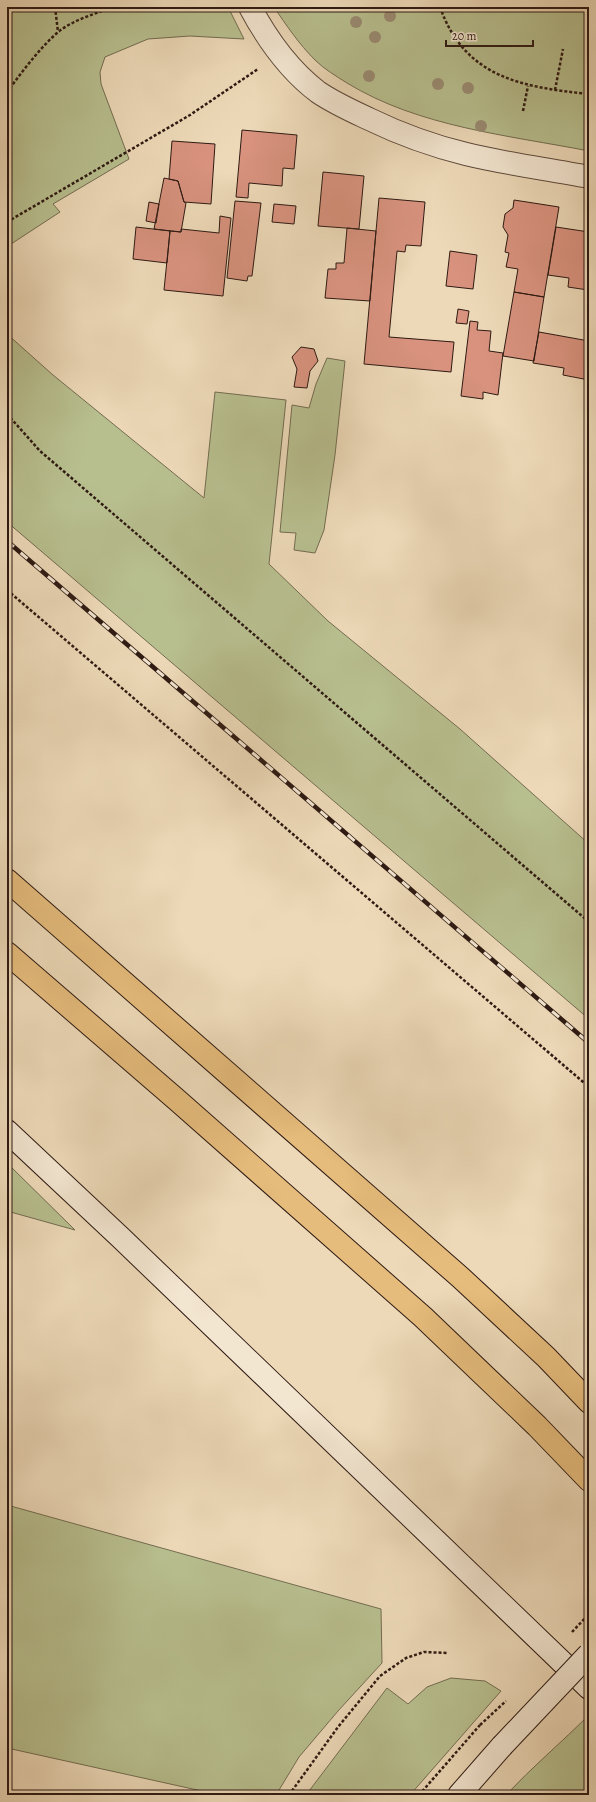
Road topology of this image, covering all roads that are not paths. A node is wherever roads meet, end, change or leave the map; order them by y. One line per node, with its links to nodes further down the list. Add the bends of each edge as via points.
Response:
1 (250, 7): 2 (street, via 280,54 297,73 318,92 345,108 398,132 466,154)
2 (589, 177)
3 (7, 880): 6 (highway, via 460,1277 546,1357)
4 (7, 952): 7 (highway, via 423,1317 537,1426)
5 (7, 1131): 9 (street)
6 (589, 1402)
7 (589, 1480)
8 (589, 1654): 10 (street, bridge)
9 (589, 1688)
10 (459, 1795)

